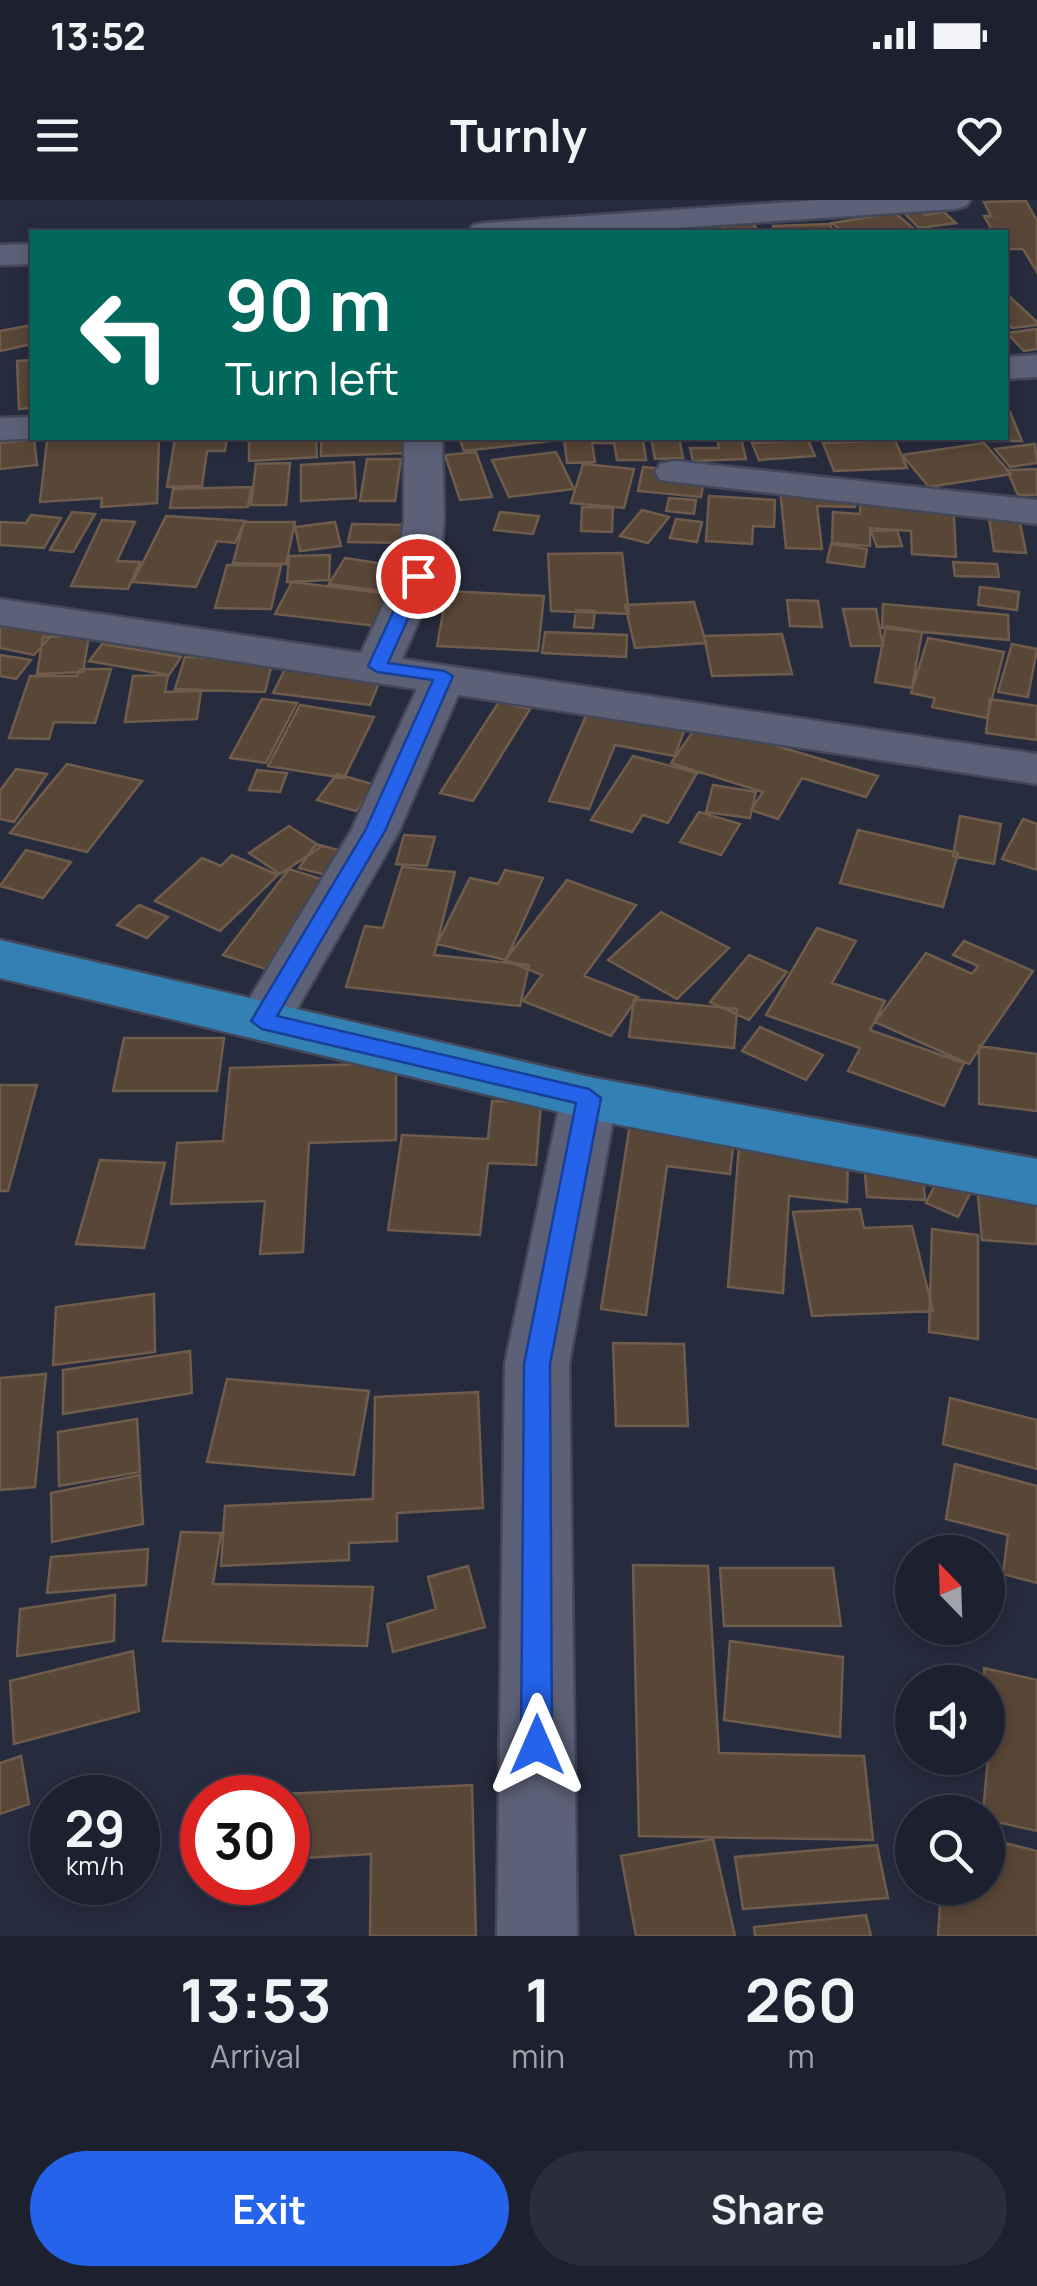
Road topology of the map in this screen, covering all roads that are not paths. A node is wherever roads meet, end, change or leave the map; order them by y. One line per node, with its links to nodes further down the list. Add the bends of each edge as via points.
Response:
1 (955, 200): 2 (street)
2 (513, 230)
3 (30, 254): 4 (street)
4 (0, 255)
5 (1037, 366): 6 (street)
6 (1008, 368)
7 (30, 428): 8 (street)
8 (0, 430)
9 (423, 440): 13 (street, via 418,576)
10 (674, 472): 11 (street)
11 (1037, 512)
12 (0, 612): 13 (street)
13 (377, 666): 14 (street)
14 (444, 676): 15 (street); 17 (street, via 375,831)
15 (1037, 769)
16 (0, 959): 17 (main road)
17 (262, 1021): 18 (main road)
18 (589, 1098): 19 (main road); 20 (street, via 537,1364)
19 (1037, 1182)
20 (537, 1936)

